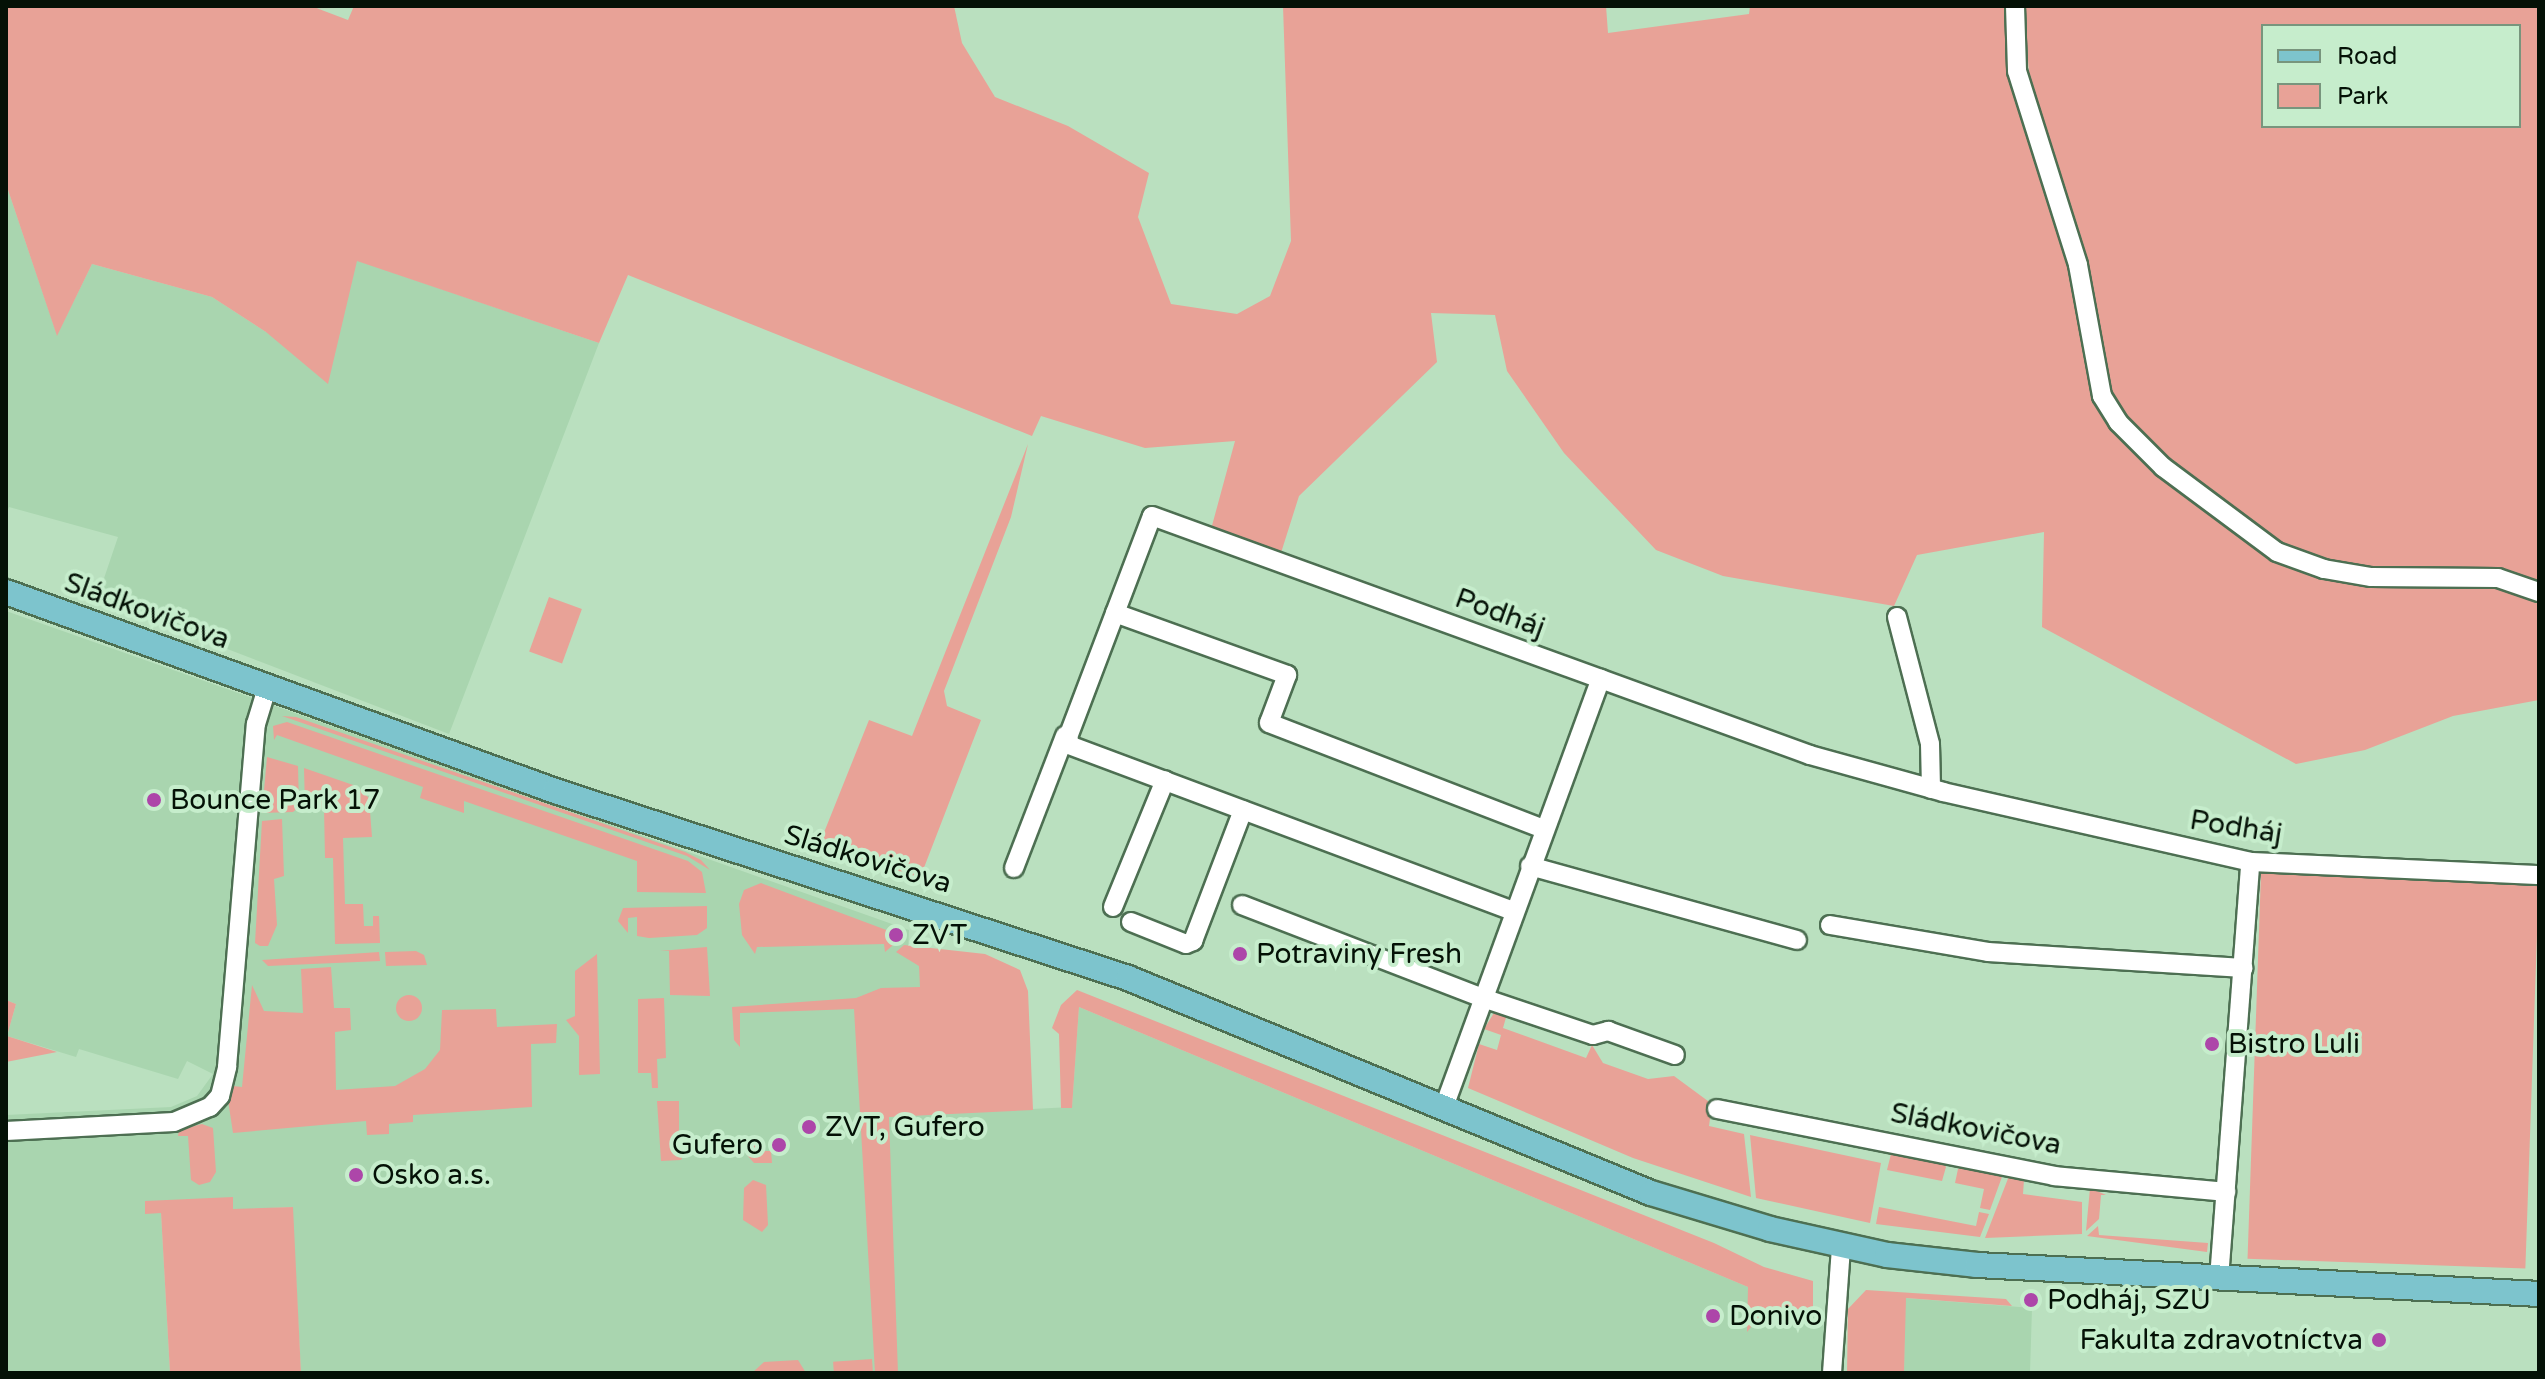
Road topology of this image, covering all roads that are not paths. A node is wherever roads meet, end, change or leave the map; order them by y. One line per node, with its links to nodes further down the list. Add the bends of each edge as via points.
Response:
1 (2015, 6): 3 (street, via 2017,71 2078,265 2102,396 2118,422 2163,467 2277,552 2324,569 2371,577 2498,578)
2 (6, 592): 7 (main road, Sládkovičova)
3 (2539, 592)
4 (1115, 613): 6 (street, Podháj, via 1152,516); 9 (street, Podháj, via 1068,737 1070,745); 12 (street, via 1287,675 1269,723)
5 (1897, 617): 10 (street, via 1930,744)
6 (1601, 679): 10 (street, Podháj, via 1810,755); 12 (street)
7 (267, 688): 26 (main road, Sládkovičova, via 555,791 1061,954); 28 (street, via 256,724 227,1067 220,1096 210,1107 174,1122)
8 (1065, 736): 15 (street)
9 (1165, 780): 11 (street, Podháj); 18 (street)
10 (1931, 789): 13 (street, Podháj)
11 (1243, 810): 19 (street, Podháj); 20 (street, via 1193,941 1186,944)
12 (1543, 829): 14 (street)
13 (2250, 862): 16 (street, Podháj); 23 (street)
14 (1530, 866): 19 (street); 22 (street)
15 (1014, 868)
16 (2539, 875)
17 (1242, 905): 24 (street)
18 (1113, 907)
19 (1513, 911): 24 (street)
20 (1131, 922)
21 (1830, 925): 23 (street, via 1988,952)
22 (1797, 940)
23 (2243, 968): 29 (street)
24 (1480, 997): 25 (street, via 1593,1035 1608,1031); 26 (street)
25 (1675, 1055)
26 (1444, 1107): 30 (main road, Sládkovičova, via 1651,1193)
27 (1717, 1109): 29 (street, Sládkovičova, via 2054,1176)
28 (6, 1131)
29 (2226, 1192): 31 (street)
30 (1841, 1247): 31 (main road, Sládkovičova, via 1977,1265); 33 (street)
31 (2219, 1279): 32 (main road, Sládkovičova)
32 (2539, 1294)
33 (1832, 1373)

